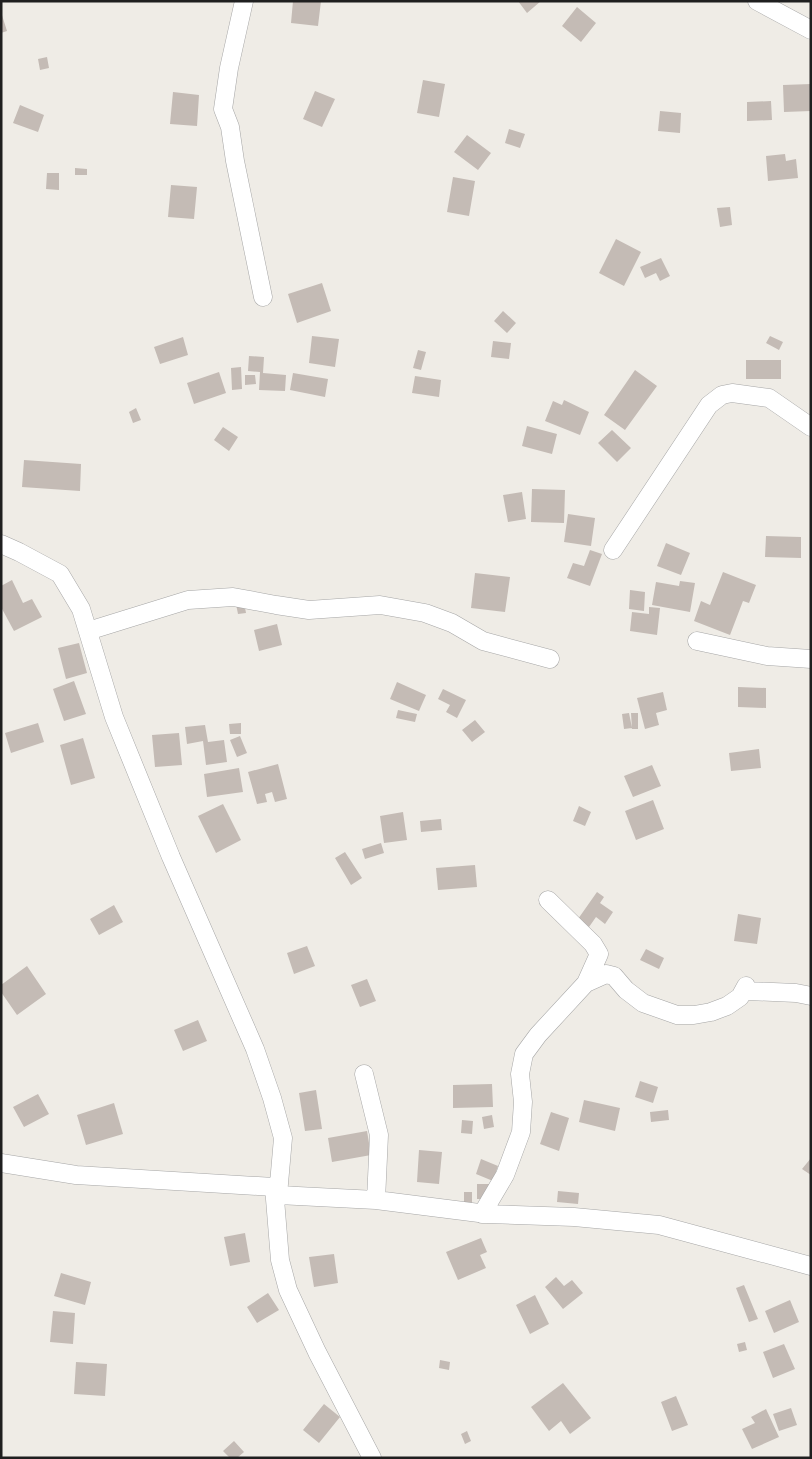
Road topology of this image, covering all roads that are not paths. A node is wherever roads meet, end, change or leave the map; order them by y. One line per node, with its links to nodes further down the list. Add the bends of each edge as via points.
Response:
1 (244, 1): 4 (street, via 228,68 223,109 230,127)
2 (757, 1): 3 (street)
3 (811, 30)
4 (263, 297)
5 (811, 427): 7 (street, via 769,398 732,393 722,395 709,405)
6 (1, 544): 8 (street, via 60,574 81,609)
7 (613, 550)
8 (88, 631): 10 (street, via 188,600 233,597 309,610 380,605 425,613 452,623 483,641); 17 (street, via 114,717 255,1049 272,1098 283,1138)
9 (697, 641): 11 (street, via 767,656)
10 (550, 659)
11 (811, 659)
12 (548, 900): 13 (street, via 594,944 599,954)
13 (586, 983): 14 (street, via 606,974 614,976 643,1003 677,1015 711,1012 727,1006 740,997 746,986 748,991); 19 (street, via 524,1054 520,1074 521,1132 505,1176)
14 (811, 996)
15 (364, 1074): 18 (street, via 379,1135)
16 (1, 1163): 17 (street, via 76,1175)
17 (276, 1191): 18 (street); 21 (street, via 280,1260 288,1290)
18 (376, 1200): 19 (street)
19 (482, 1214): 20 (street, via 574,1216 659,1225)
20 (811, 1266)
21 (372, 1458)

